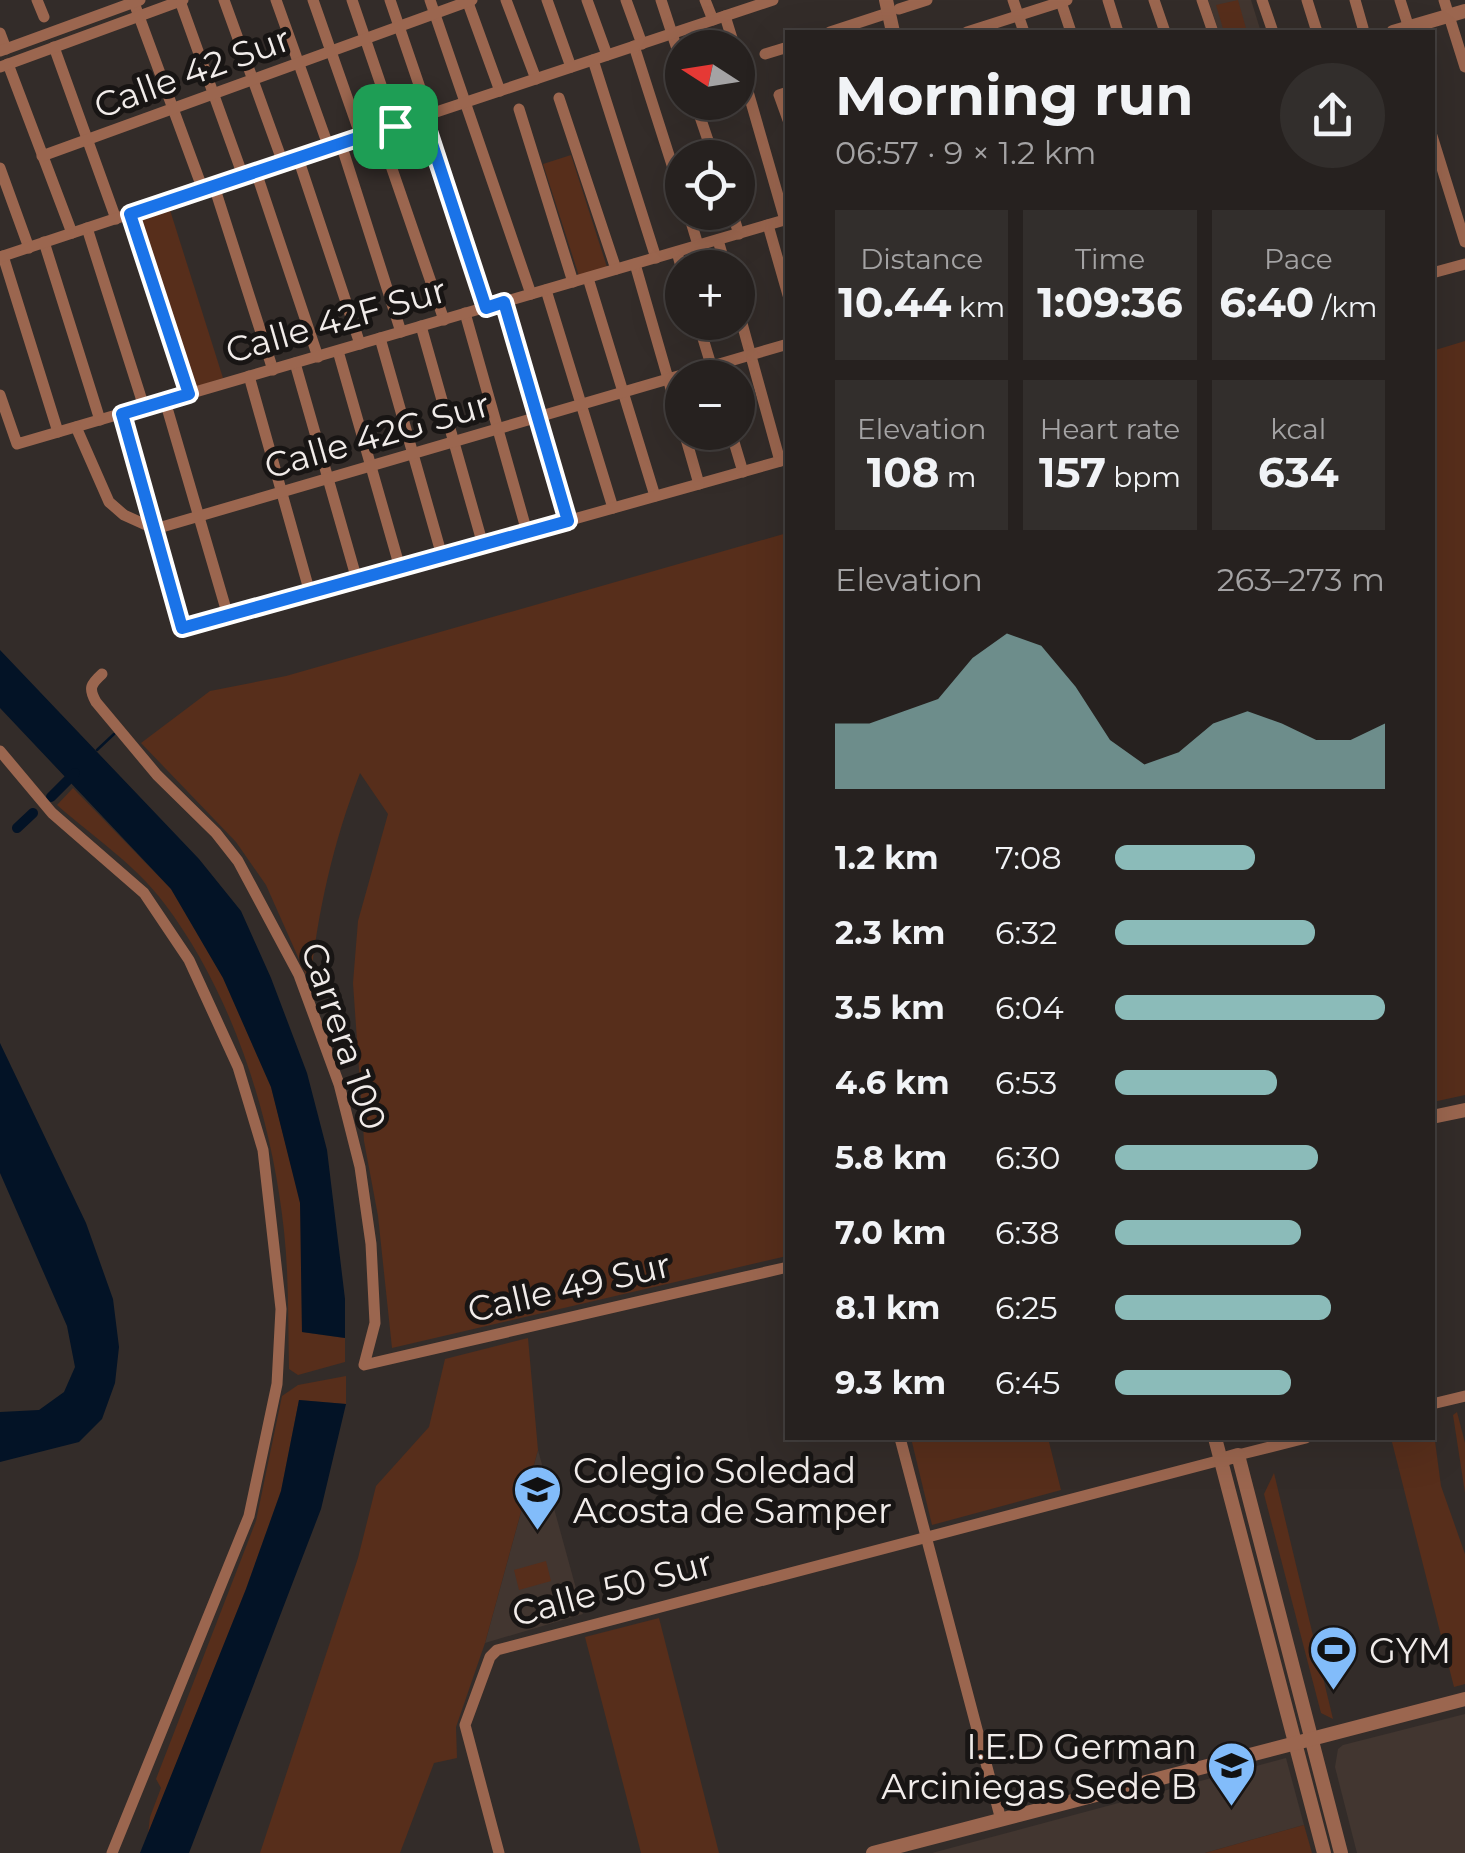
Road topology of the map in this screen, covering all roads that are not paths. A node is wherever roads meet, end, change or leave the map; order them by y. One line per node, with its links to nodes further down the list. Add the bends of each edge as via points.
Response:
1 (38, 0): 35 (street)
2 (181, 0): 32 (street); 71 (street)
3 (224, 0): 69 (street)
4 (276, 0): 64 (street)
5 (312, 0): 60 (street)
6 (352, 0): 55 (street)
7 (390, 0): 37 (street)
8 (430, 0): 31 (street)
9 (469, 0): 31 (street, Calle 42 Sur); 70 (street)
10 (506, 0): 68 (street)
11 (547, 0): 66 (street)
12 (587, 0): 62 (street)
13 (626, 0): 56 (street)
14 (661, 0): 40 (street)
15 (705, 0): 36 (street)
16 (774, 0): 36 (street)
17 (927, 0): 29 (street)
18 (1013, 0): 33 (street)
19 (1108, 0): 47 (street)
20 (1154, 0): 48 (street)
21 (1202, 0): 49 (street)
22 (1262, 0): 50 (street)
23 (1307, 0): 51 (street)
24 (1355, 0): 38 (street)
25 (1400, 0): 39 (street)
26 (1444, 0): 34 (street)
27 (136, 1): 32 (street); 59 (street)
28 (1064, 1): 33 (street); 46 (street)
29 (891, 7): 43 (street)
30 (1465, 11): 34 (street)
31 (434, 14): 37 (street, Calle 42 Sur); 73 (street)
32 (139, 16): 57 (street); 74 (street)
33 (1018, 16): 44 (street); 45 (street)
34 (1449, 16): 39 (street); 67 (street)
35 (44, 17)
36 (719, 18): 41 (street); 42 (street)
37 (399, 27): 55 (street, Calle 42 Sur); 77 (street)
38 (1363, 28)
39 (1409, 28): 52 (street)
40 (671, 30)
41 (684, 30)
42 (725, 30)
43 (835, 30)
44 (979, 30)
45 (1023, 30)
46 (1071, 30)
47 (1117, 30)
48 (1164, 30)
49 (1211, 30)
50 (1272, 30)
51 (1316, 30)
52 (1401, 30)
53 (0, 33): 59 (street)
54 (665, 36): 56 (street)
55 (365, 39): 60 (street, Calle 42 Sur); 78 (street)
56 (638, 45): 62 (street); 82 (street)
57 (54, 47): 65 (street); 81 (street)
58 (785, 48): 61 (street)
59 (3, 50)
60 (331, 52): 64 (street, Calle 42 Sur); 80 (street)
61 (765, 54)
62 (607, 56): 63 (street)
63 (593, 60): 66 (street); 110 (street)
64 (298, 63): 69 (street, Calle 42 Sur); 83 (street)
65 (4, 65): 85 (street)
66 (571, 67): 68 (street)
67 (1465, 67)
68 (536, 79): 70 (street)
69 (253, 80): 71 (street, Calle 42 Sur); 87 (street)
70 (500, 91): 73 (street)
71 (213, 94): 74 (street, Calle 42 Sur); 89 (street)
72 (559, 98): 113 (street)
73 (465, 102): 77 (street); 119 (street)
74 (173, 108): 81 (street, Calle 42 Sur); 90 (street)
75 (520, 109): 116 (street)
76 (755, 115): 92 (street)
77 (426, 116): 78 (street); 121 (street)
78 (395, 126): 79 (street)
79 (379, 131): 80 (street); 123 (street)
80 (361, 137): 83 (street)
81 (87, 139): 85 (street, Calle 42 Sur); 93 (street)
82 (666, 140)
83 (335, 146): 86 (street); 125 (street)
84 (1435, 147): 103 (street)
85 (42, 156): 99 (street)
86 (298, 158): 87 (street); 128 (street)
87 (283, 163): 89 (street)
88 (0, 168): 105 (street)
89 (250, 174): 90 (street); 132 (street)
90 (208, 188): 91 (street); 136 (street)
91 (130, 214): 93 (street); 140 (street)
92 (785, 217)
93 (116, 219): 96 (street)
94 (785, 220): 95 (street, Calle 42F Sur)
95 (768, 225): 100 (street, Calle 42F Sur); 117 (street)
96 (87, 228): 99 (street); 144 (street)
97 (693, 230): 104 (street)
98 (738, 230): 100 (street)
99 (72, 233): 102 (street)
100 (739, 234): 101 (street, Calle 42F Sur)
101 (718, 240): 104 (street, Calle 42F Sur); 107 (street)
102 (44, 242): 105 (street); 147 (street)
103 (1465, 242)
104 (698, 246): 106 (street, Calle 42F Sur)
105 (29, 248): 109 (street)
106 (684, 250)
107 (721, 250)
108 (665, 255): 110 (street, Calle 42F Sur)
109 (2, 257): 150 (street)
110 (656, 258): 111 (street, Calle 42F Sur)
111 (635, 264): 113 (street, Calle 42F Sur); 135 (street)
112 (1465, 264): 114 (street)
113 (616, 269): 115 (street, Calle 42F Sur)
114 (1435, 273)
115 (588, 278): 116 (street, Calle 42F Sur); 139 (street)
116 (573, 282): 118 (street, Calle 42F Sur)
117 (785, 284)
118 (546, 290): 119 (street, Calle 42F Sur); 143 (street)
119 (531, 294): 120 (street, Calle 42F Sur)
120 (504, 302): 121 (street, Calle 42F Sur); 146 (street)
121 (486, 308): 122 (street, Calle 42F Sur)
122 (465, 314): 123 (street, Calle 42F Sur); 149 (street)
123 (444, 320): 124 (street, Calle 42F Sur)
124 (421, 326): 125 (street, Calle 42F Sur); 151 (street)
125 (400, 332): 126 (street, Calle 42F Sur)
126 (380, 338): 128 (street, Calle 42F Sur); 154 (street)
127 (746, 340): 131 (street)
128 (360, 344): 130 (street, Calle 42F Sur)
129 (785, 345): 131 (street, Calle 42G Sur)
130 (338, 350): 132 (street, Calle 42F Sur); 156 (street)
131 (750, 354): 133 (street, Calle 42G Sur); 155 (street)
132 (318, 356): 134 (street, Calle 42F Sur)
133 (738, 360)
134 (295, 363): 136 (street, Calle 42F Sur); 158 (street)
135 (665, 368)
136 (273, 370): 137 (street, Calle 42F Sur)
137 (249, 376): 140 (street, Calle 42F Sur); 160 (street)
138 (665, 379): 139 (street, Calle 42G Sur)
139 (622, 392): 143 (street, Calle 42G Sur); 161 (street)
140 (189, 394): 142 (street, Calle 42F Sur)
141 (0, 395): 150 (street, Calle 42F Sur, via 17,444)
142 (165, 401): 144 (street, Calle 42F Sur); 163 (street)
143 (581, 404): 146 (street, Calle 42G Sur); 162 (street)
144 (144, 407): 145 (street, Calle 42F Sur)
145 (122, 414): 147 (street, Calle 42F Sur); 165 (street)
146 (537, 416): 149 (street, Calle 42G Sur); 164 (street)
147 (100, 420): 148 (street, Calle 42F Sur)
148 (76, 427): 150 (street, Calle 42F Sur); 165 (street, via 109,502)
149 (498, 428): 151 (street, Calle 42G Sur); 166 (street)
150 (58, 432)
151 (453, 441): 154 (street, Calle 42G Sur); 167 (street)
152 (689, 450): 159 (street)
153 (736, 450): 157 (street)
154 (412, 452): 156 (street, Calle 42G Sur); 168 (street)
155 (784, 460): 157 (street)
156 (371, 465): 158 (street, Calle 42G Sur); 169 (street)
157 (743, 472): 159 (street)
158 (328, 478): 160 (street, Calle 42G Sur); 170 (street)
159 (699, 484): 161 (street)
160 (282, 491): 163 (street, Calle 42G Sur); 171 (street)
161 (655, 496): 162 (street)
162 (613, 508): 164 (street)
163 (198, 516): 165 (street, Calle 42G Sur); 172 (street)
164 (568, 521): 166 (street)
165 (155, 529): 172 (street, via 182,628)
166 (527, 532): 167 (street)
167 (482, 544): 168 (street)
168 (442, 556): 169 (street)
169 (400, 568): 170 (street)
170 (357, 580): 171 (street)
171 (310, 593): 172 (street)
172 (228, 616)
173 (102, 674): 178 (street, Carrera 100, via 91,684 96,702 238,861 300,974 360,1168 375,1323)
174 (0, 750): 191 (street, via 52,812 144,893 189,960 238,1067 263,1150 281,1309 277,1384 249,1516)
175 (1465, 1110): 176 (street)
176 (1435, 1116)
177 (785, 1268): 178 (street, Calle 49 Sur)
178 (364, 1365)
179 (1465, 1396): 180 (street)
180 (1435, 1403)
181 (901, 1440): 186 (street)
182 (1216, 1440): 185 (street)
183 (1298, 1440): 184 (street, Calle 50 Sur)
184 (1238, 1456): 185 (street, Calle 50 Sur); 188 (street)
185 (1221, 1460): 186 (street, Calle 50 Sur); 189 (street)
186 (926, 1536): 190 (street); 192 (street, Calle 50 Sur, via 497,1650 464,1725)
187 (1465, 1698): 188 (street)
188 (1312, 1738): 189 (street); 195 (street)
189 (1296, 1743): 190 (street); 194 (street)
190 (1002, 1820): 193 (street)
191 (112, 1853)
192 (499, 1853)
193 (873, 1853)
194 (1324, 1853)
195 (1342, 1853)

